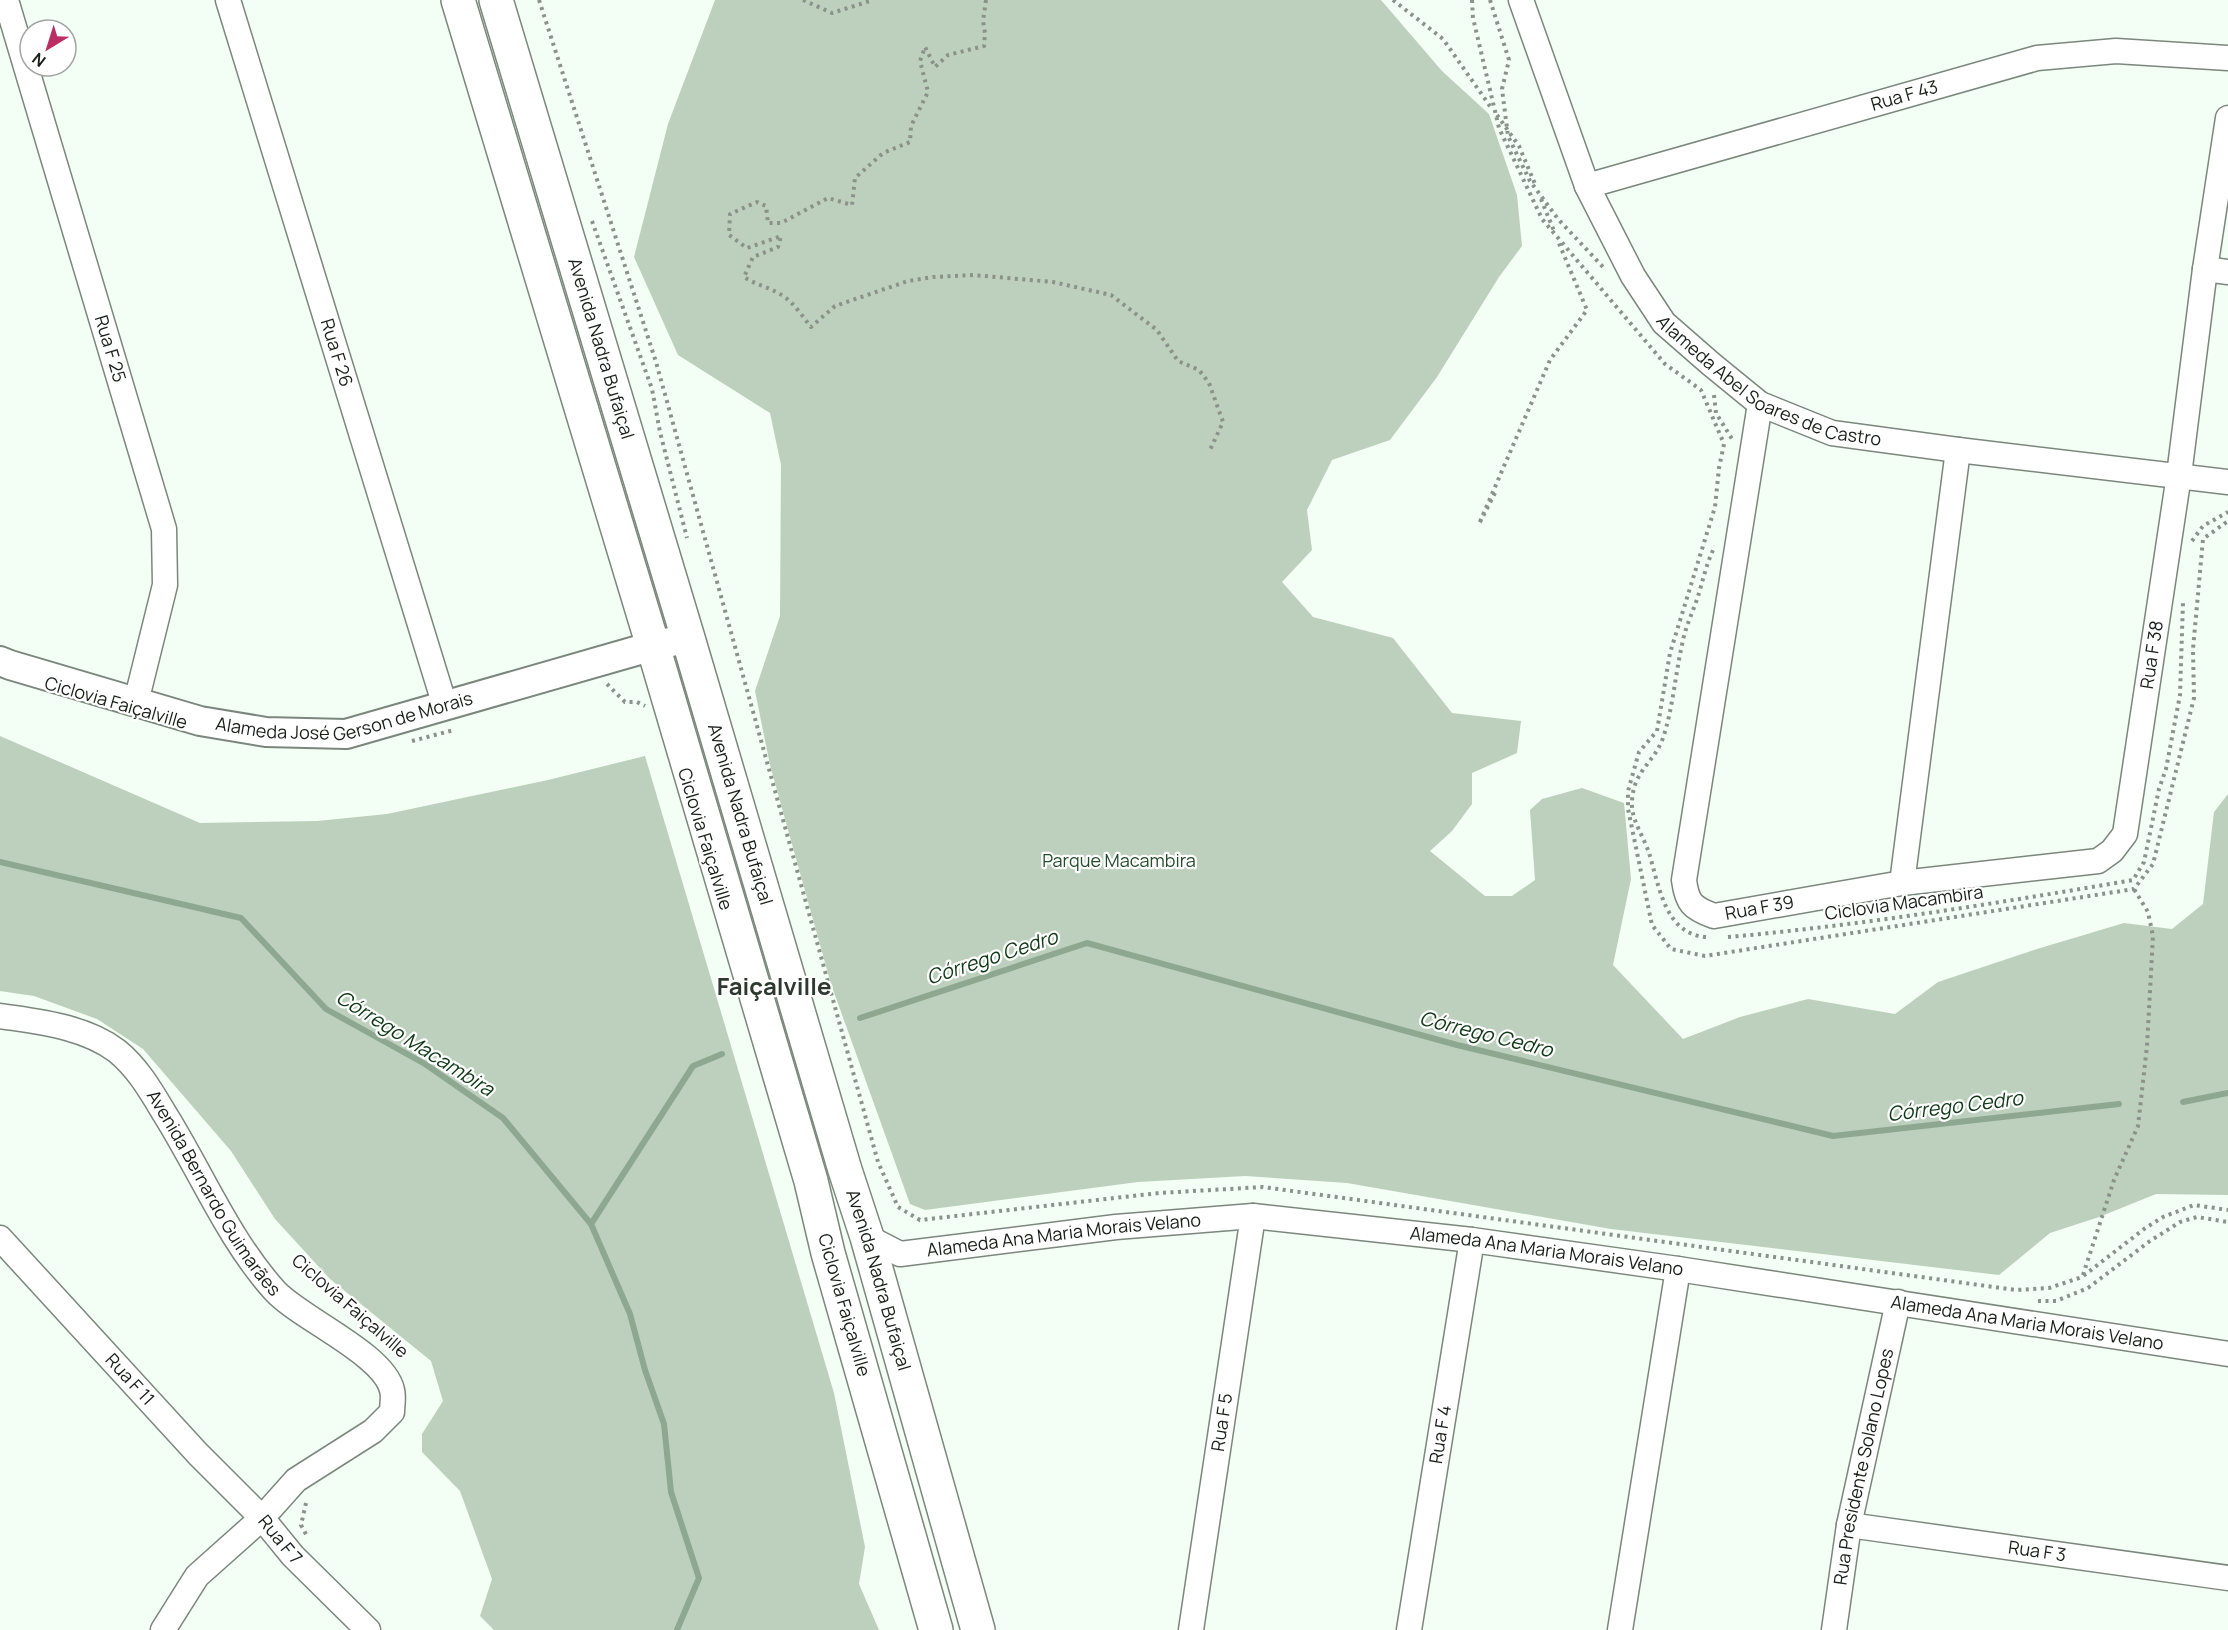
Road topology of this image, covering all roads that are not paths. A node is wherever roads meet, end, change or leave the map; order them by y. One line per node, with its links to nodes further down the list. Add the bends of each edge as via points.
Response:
1 (6, 0): 17 (street, Rua F 25, via 164,529 165,585)
2 (228, 0): 18 (street, Rua F 26)
3 (458, 0): 15 (main road, Avenida Nadra Bufaiçal)
4 (496, 0): 14 (main road, Avenida Nadra Bufaiçal)
5 (1521, 0): 8 (street, Alameda Abel Soares de Castro)
6 (2228, 58): 8 (street, Rua F 43, via 2116,51 2037,58)
7 (2228, 118): 9 (street, Rua F 38)
8 (1587, 186): 10 (street, Alameda Abel Soares de Castro, via 1633,276 1664,323)
9 (2217, 271): 12 (street, Rua F 38)
10 (1761, 404): 11 (street, Alameda Abel Soares de Castro, via 1832,433); 20 (street, Rua F 39, via 1684,880 1686,896 1696,910 1714,916)
11 (1958, 450): 12 (street, Alameda Abel Soares de Castro); 20 (street)
12 (2179, 475): 13 (street, Alameda Abel Soares de Castro); 19 (street, Rua F 38)
13 (2228, 482)
14 (688, 638): 15 (street, Alameda José Gerson de Morais); 23 (main road, Avenida Nadra Bufaiçal)
15 (653, 646): 18 (street, Alameda José Gerson de Morais); 35 (main road, Avenida Nadra Bufaiçal, via 811,1181)
16 (0, 660): 17 (street, Alameda José Gerson de Morais)
17 (136, 702): 18 (street, Alameda José Gerson de Morais, via 200,721 266,732 346,734)
18 (445, 706)
19 (2126, 834): 20 (street, Rua F 39, via 2098,861)
20 (1902, 883)
21 (0, 1016): 29 (street, Avenida Bernardo Guimarães, via 85,1034 116,1051 138,1072 187,1149 216,1206 275,1291 362,1353 382,1372 392,1389)
22 (1253, 1216): 23 (street, Alameda Ana Maria Morais Velano, via 1116,1227 900,1254); 25 (street, Alameda Ana Maria Morais Velano); 37 (street, Rua F 5)
23 (867, 1237): 36 (main road, Avenida Nadra Bufaiçal)
24 (0, 1238): 30 (street, Rua F 11, via 198,1454)
25 (1472, 1240): 26 (street, Alameda Ana Maria Morais Velano); 38 (street, Rua F 4)
26 (1678, 1269): 27 (street, Alameda Ana Maria Morais Velano); 39 (street)
27 (1898, 1302): 28 (street, Alameda Ana Maria Morais Velano); 31 (street, Rua Presidente Solano Lopes)
28 (2228, 1354)
29 (392, 1412): 30 (street, Rua F 7, via 373,1431 296,1480)
30 (262, 1518): 33 (street, via 197,1576); 34 (street, Rua F 7, via 293,1556)
31 (1848, 1525): 32 (street, Rua F 3); 40 (street, Rua Presidente Solano Lopes)
32 (2228, 1578)
33 (163, 1630)
34 (368, 1630)
35 (936, 1630)
36 (978, 1630)
37 (1191, 1630)
38 (1409, 1630)
39 (1620, 1630)
40 (1834, 1630)

